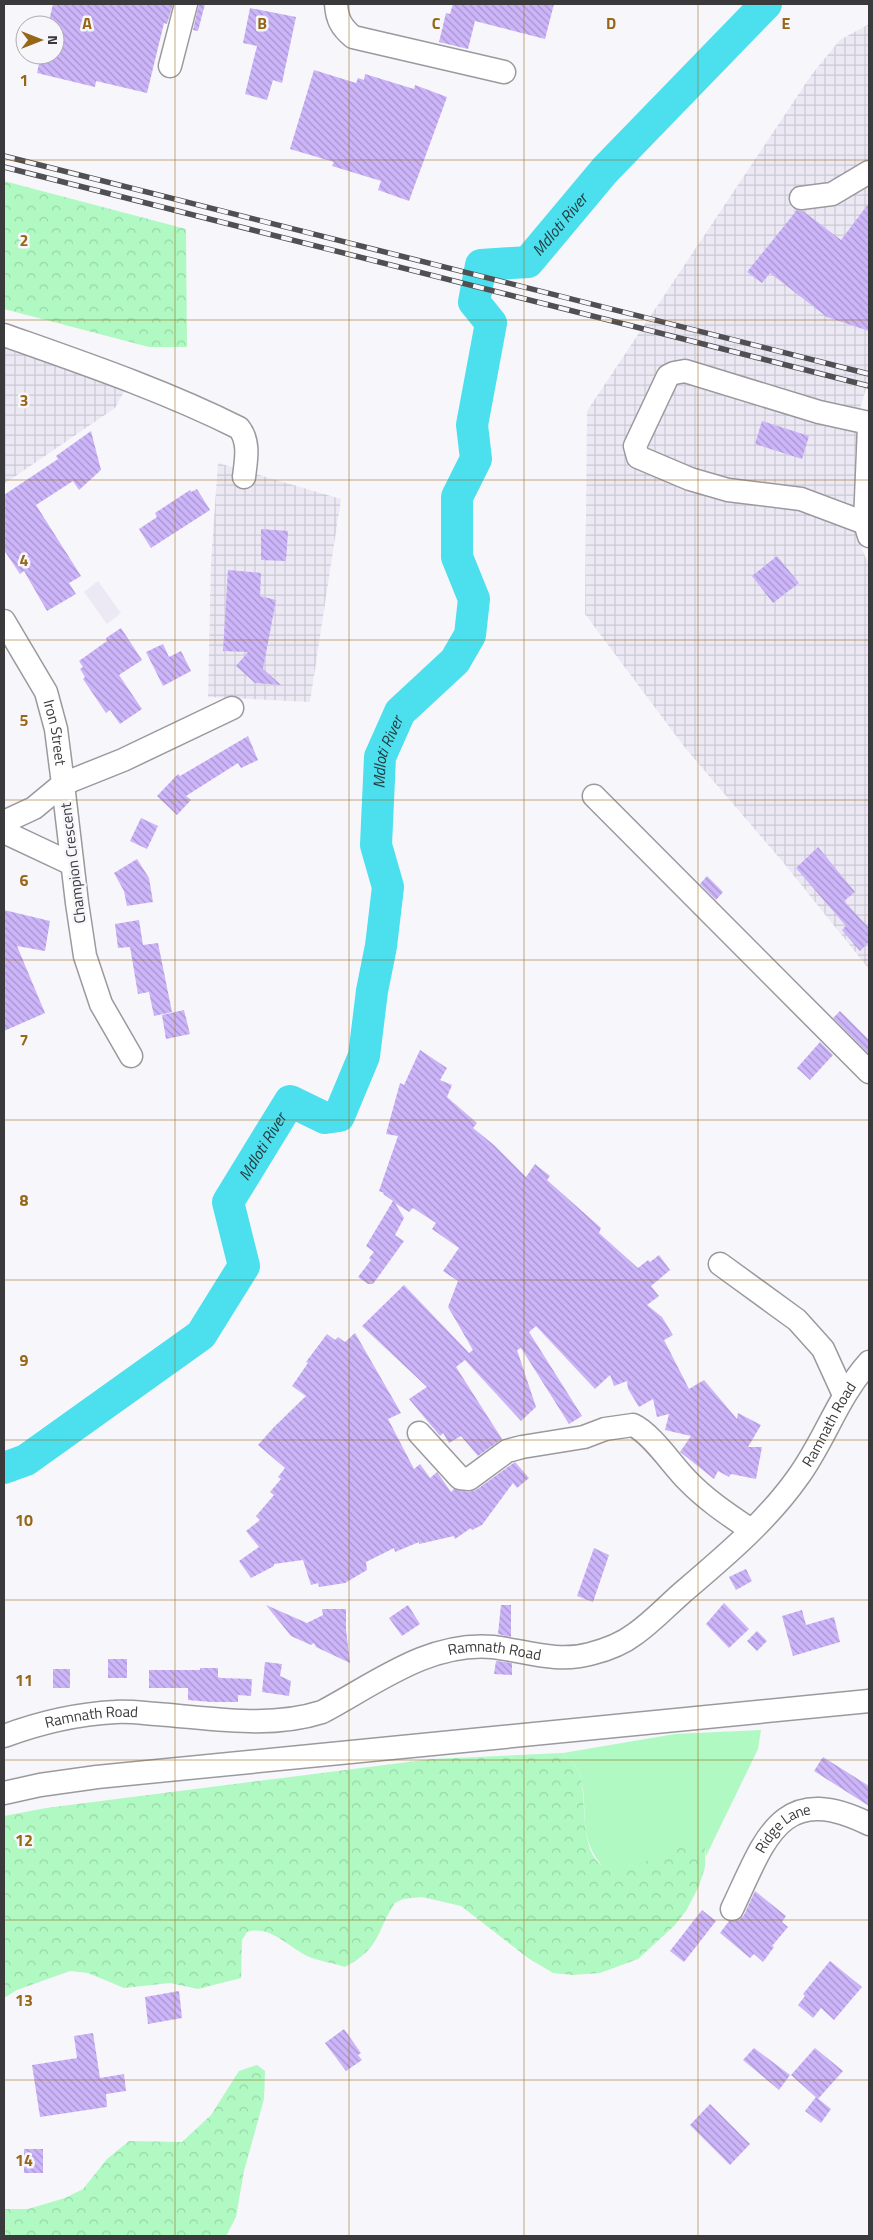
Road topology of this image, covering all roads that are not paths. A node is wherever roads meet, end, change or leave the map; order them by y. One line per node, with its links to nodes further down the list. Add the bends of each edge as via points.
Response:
1 (186, 4): 3 (street)
2 (336, 4): 4 (street, via 343,29 353,37)
3 (170, 66)
4 (504, 72)
5 (869, 172): 6 (street, via 832,194)
6 (801, 198)
7 (4, 336): 9 (street, via 168,396 239,428 246,443)
8 (869, 425): 10 (street); 10 (street, via 684,372 668,376 635,446 638,457 690,479 728,490 802,499)
9 (244, 476)
10 (867, 530)
11 (4, 622): 13 (street, Iron Street, via 46,692 56,729)
12 (232, 708): 13 (street, Champion Crescent, via 123,760)
13 (63, 784): 15 (street, Iron Street, via 34,808); 17 (street, Champion Crescent)
14 (594, 796): 19 (street)
15 (4, 822)
16 (4, 832): 17 (street)
17 (72, 864): 18 (street, Champion Crescent, via 85,956 92,979 101,1004)
18 (131, 1056)
19 (869, 1072)
20 (720, 1264): 22 (street, via 797,1320 822,1349)
21 (869, 1362): 22 (street, Ramnath Road)
22 (844, 1395): 24 (street, Ramnath Road, via 799,1476)
23 (420, 1433): 24 (street, via 460,1478 469,1479 507,1451 633,1425 687,1481)
24 (751, 1530): 26 (street, Ramnath Road, via 635,1634 588,1655 561,1658 492,1647 440,1652 306,1717 276,1721 216,1720 116,1712 28,1727)
25 (869, 1700): 27 (street, via 97,1777)
26 (4, 1736)
27 (4, 1792)
28 (869, 1824): 29 (street, Ridge Lane, via 838,1811 804,1809 790,1814 763,1846)
29 (732, 1909)

